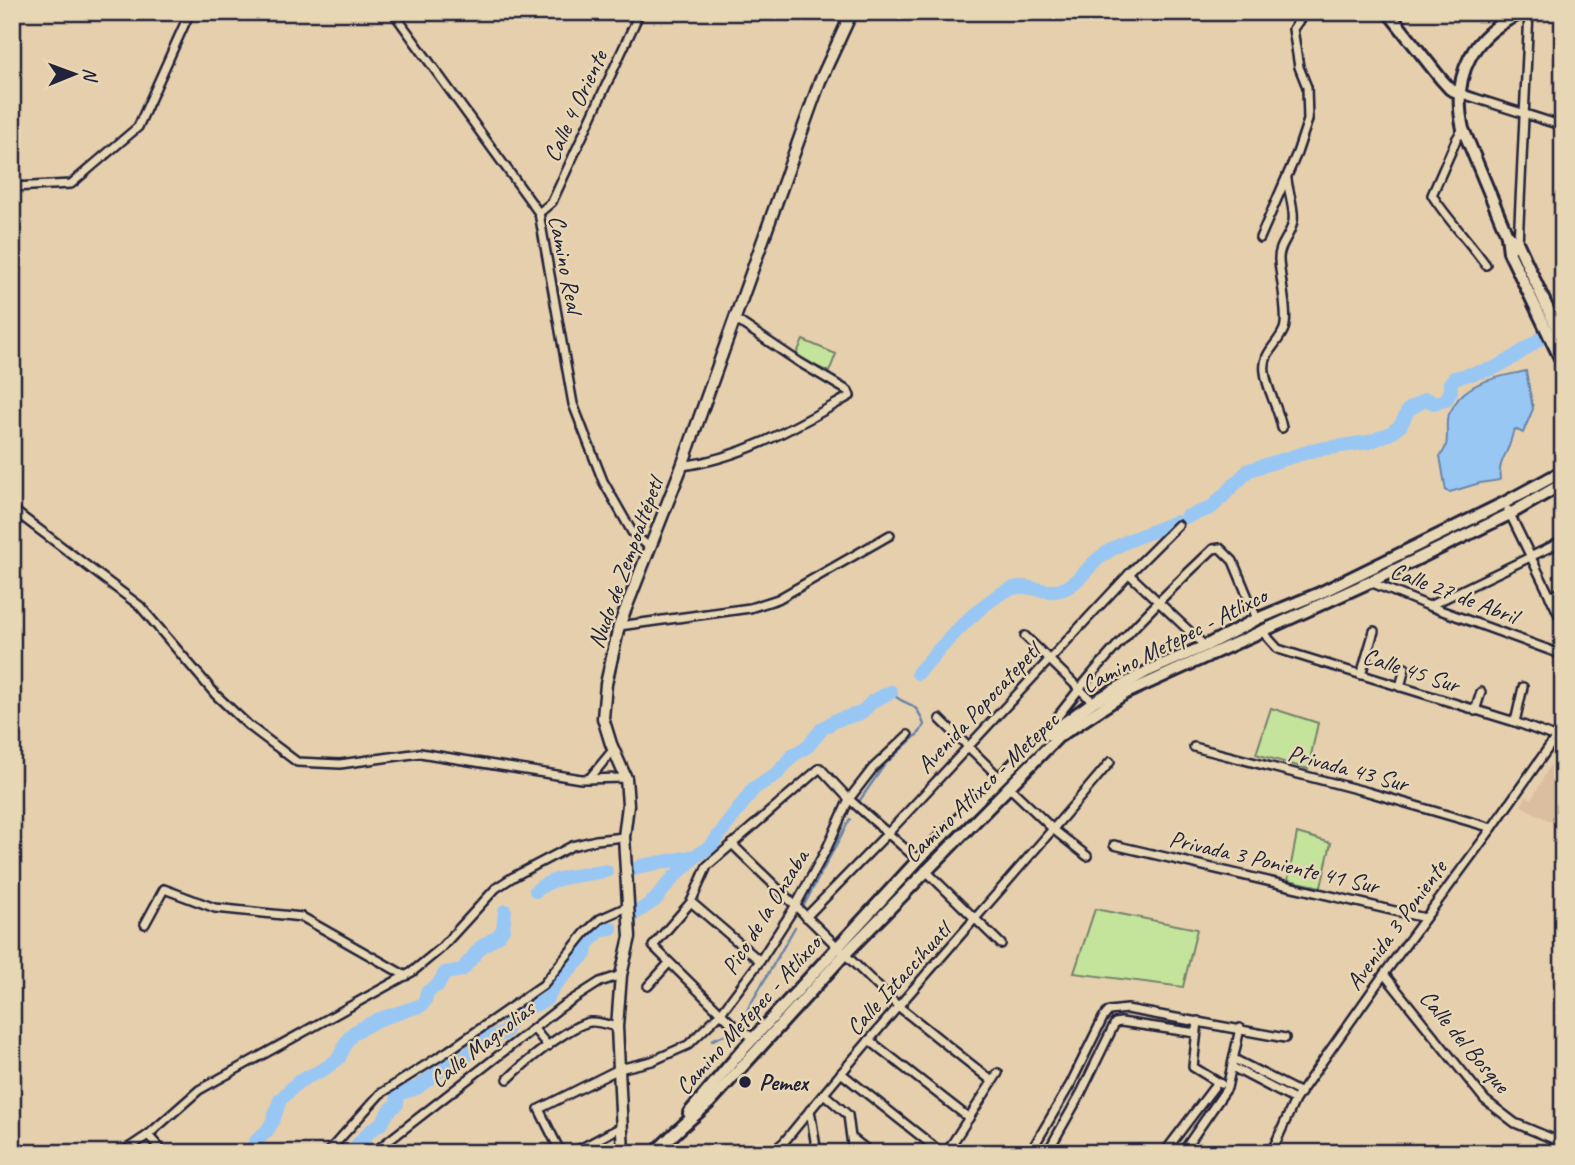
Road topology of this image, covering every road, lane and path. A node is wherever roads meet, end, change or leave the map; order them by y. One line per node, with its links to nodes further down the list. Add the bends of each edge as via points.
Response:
1 (190, 12): 14 (street, via 138,127 71,184)
2 (393, 12): 15 (street, Camino Real)
3 (640, 12): 15 (street, Calle 4 Oriente, via 552,202)
4 (852, 12): 19 (street, Nudo de Zempoaltépetl, via 820,81)
5 (1305, 12): 13 (street, via 1293,29 1307,87 1308,120)
6 (1388, 12): 9 (main road, via 1441,79)
7 (1527, 12): 8 (main road); 10 (street)
8 (1502, 18): 9 (main road, via 1471,54)
9 (1459, 93): 10 (street); 12 (main road)
10 (1525, 114): 11 (street); 17 (street)
11 (1563, 126)
12 (1462, 129): 17 (main road); 18 (street, via 1432,195)
13 (1287, 179): 16 (street); 22 (street, via 1294,219 1279,256 1286,316 1283,330 1266,353 1264,371)
14 (12, 187)
15 (539, 213): 31 (street, Camino Real, via 573,404 603,481 632,532)
16 (1260, 238)
17 (1514, 248): 20 (main road)
18 (1486, 265)
19 (735, 319): 23 (street, Nudo de Zempoaltépetl); 23 (street, via 848,391 849,396 764,443 706,463)
20 (1559, 345): 21 (main road)
21 (1563, 363)
22 (1282, 428)
23 (682, 466): 31 (street, Nudo de Zempoaltépetl)
24 (1561, 478): 25 (main road, Camino Metepec - Atlixco)
25 (1507, 508): 29 (main road, Camino Metepec - Atlixco); 32 (main road, Camino Atlixco - Metepec); 33 (street)
26 (12, 509): 69 (street, via 140,606 216,695 297,762 340,764 420,753)
27 (1178, 525): 34 (street, Avenida Popocatepetl)
28 (890, 535): 42 (street, via 778,600)
29 (1426, 541): 32 (main road); 40 (main road, Camino Metepec - Atlixco, via 1320,593)
30 (1563, 541): 33 (street)
31 (649, 547): 42 (street, Nudo de Zempoaltépetl)
32 (1431, 553): 35 (main road, Camino Atlixco - Metepec)
33 (1531, 556): 37 (street); 39 (street)
34 (1129, 574): 38 (street); 48 (street, Avenida Popocatepetl)
35 (1370, 582): 39 (street, Calle 27 de Abril); 43 (main road, Camino Atlixco - Metepec)
36 (1563, 591): 37 (street)
37 (1550, 597): 41 (street)
38 (1157, 602): 40 (street, via 1213,549 1220,548 1233,561); 46 (street); 53 (street)
39 (1429, 606): 47 (street, Calle 27 de Abril)
40 (1256, 616): 46 (main road, Camino Metepec - Atlixco)
41 (1563, 623)
42 (619, 626): 65 (street, Nudo de Zempoaltépetl, via 603,718)
43 (1261, 630): 50 (street, Calle 45 Sur, via 1278,649); 70 (main road, Camino Atlixco - Metepec, via 1094,712 1058,737)
44 (1374, 631): 50 (street)
45 (1025, 636): 48 (street)
46 (1205, 646): 55 (main road, Camino Metepec - Atlixco)
47 (1563, 655)
48 (1050, 659): 53 (street); 63 (street, Avenida Popocatepetl)
49 (1405, 668): 51 (street)
50 (1362, 675): 51 (street, Calle 45 Sur)
51 (1399, 687): 56 (street, Calle 45 Sur)
52 (1523, 687): 58 (street)
53 (1079, 690): 55 (street); 61 (street)
54 (1481, 692): 56 (street)
55 (1093, 702): 61 (main road, Camino Metepec - Atlixco)
56 (1475, 711): 58 (street, Calle 45 Sur)
57 (940, 719): 63 (street)
58 (1515, 722): 62 (street, Calle 45 Sur)
59 (1563, 727): 62 (street, Avenida 3 Poniente)
60 (908, 734): 71 (street, Pico de la Onzaba)
61 (1043, 735): 67 (main road, Camino Metepec - Atlixco)
62 (1555, 737): 72 (street, Avenida 3 Poniente)
63 (967, 746): 67 (street); 74 (street, Avenida Popocatepetl)
64 (1194, 747): 72 (street, Privada 43 Sur)
65 (613, 750): 68 (street, Nudo de Zempoaltépetl); 69 (street)
66 (1110, 762): 73 (street, Calle Iztaccíhuatl)
67 (999, 777): 79 (main road, Camino Metepec - Atlixco)
68 (626, 778): 69 (street); 75 (street, Nudo de Zempoaltépetl)
69 (589, 779)
70 (1007, 786): 73 (street); 80 (main road, Camino Atlixco - Metepec)
71 (849, 799): 74 (street); 76 (street, via 820,768); 82 (street, Pico de la Onzaba)
72 (1492, 828): 85 (street, Avenida 3 Poniente)
73 (1054, 830): 78 (street); 86 (street, Calle Iztaccíhuatl)
74 (889, 832): 79 (street); 84 (street, Avenida Popocatepetl)
75 (624, 837): 83 (street, Nudo de Zempoaltépetl); 94 (street, via 572,846 513,877)
76 (732, 844): 81 (street, via 708,866); 82 (street)
77 (1114, 845): 85 (street, Privada 3 Poniente 41 Sur)
78 (1087, 856)
79 (918, 860): 89 (main road, Camino Metepec - Atlixco)
80 (925, 870): 86 (street); 89 (main road, Camino Atlixco - Metepec)
81 (691, 902): 90 (street); 91 (street, via 653,946)
82 (796, 905): 84 (street); 90 (street, Pico de la Onzaba)
83 (627, 907): 93 (street, Nudo de Zempoaltépetl, via 630,937); 126 (street, via 600,919 543,985 380,1094)
84 (806, 917): 89 (street)
85 (1424, 918): 92 (street, Avenida 3 Poniente)
86 (977, 919): 88 (street); 96 (street, Calle Iztaccíhuatl)
87 (145, 924): 94 (street, via 164,889 215,908 302,917)
88 (1002, 944)
89 (841, 950): 96 (street); 105 (main road, Camino Metepec - Atlixco)
90 (760, 961): 97 (street, Pico de la Onzaba)
91 (669, 962): 95 (street); 97 (street)
92 (1384, 974): 115 (street, Avenida 3 Poniente); 123 (street, Calle del Bosque, via 1485,1100 1516,1124)
93 (621, 975): 99 (street, Nudo de Zempoaltépetl); 101 (street, Calle Magnolias, via 600,982)
94 (406, 976): 121 (street, via 199,1090)
95 (648, 986)
96 (898, 1006): 104 (street, Calle Iztaccíhuatl); 112 (street)
97 (721, 1013): 105 (street); 108 (street, Pico de la Onzaba, via 688,1045)
98 (1198, 1021): 100 (street); 102 (street); 137 (street, via 1127,1009 1109,1011)
99 (617, 1027): 106 (street, via 582,1024); 108 (street, Nudo de Zempoaltépetl)
100 (1240, 1028): 103 (street); 107 (street)
101 (534, 1029): 106 (street); 127 (street, Calle Magnolias)
102 (1196, 1033): 113 (street, via 1193,1066); 138 (street, via 1115,1023)
103 (1285, 1038)
104 (869, 1040): 109 (street, Calle Iztaccíhuatl); 119 (street)
105 (757, 1041): 131 (main road, Camino Metepec - Atlixco)
106 (548, 1046): 111 (street)
107 (1233, 1063): 114 (street); 115 (street); 117 (street)
108 (619, 1069): 120 (street, Nudo de Zempoaltépetl); 128 (street, Pico de la Onzaba, via 539,1109)
109 (841, 1073): 116 (street, Calle Iztaccíhuatl); 136 (street)
110 (998, 1073): 112 (street)
111 (509, 1079)
112 (992, 1081): 119 (street)
113 (1217, 1083): 114 (street); 139 (street)
114 (1227, 1088): 140 (street)
115 (1301, 1093): 117 (street, Avenida 3 Poniente)
116 (824, 1094): 118 (street, Calle Iztaccíhuatl); 122 (street, via 848,1115)
117 (1295, 1100): 141 (street, Avenida 3 Poniente)
118 (810, 1110): 132 (street, Calle Iztaccíhuatl); 133 (street)
119 (969, 1118): 136 (street)
120 (621, 1127): 129 (street); 130 (street, Nudo de Zempoaltépetl)
121 (148, 1135): 124 (street); 125 (street)
122 (851, 1138): 134 (street); 135 (street)
123 (1563, 1143)
124 (121, 1153)
125 (164, 1153)
126 (327, 1153)
127 (373, 1153)
128 (561, 1153)
129 (572, 1153)
130 (623, 1153)
131 (655, 1153)
132 (771, 1153)
133 (817, 1153)
134 (853, 1153)
135 (871, 1153)
136 (944, 1153)
137 (1030, 1153)
138 (1047, 1153)
139 (1164, 1153)
140 (1182, 1153)
141 (1271, 1153)

